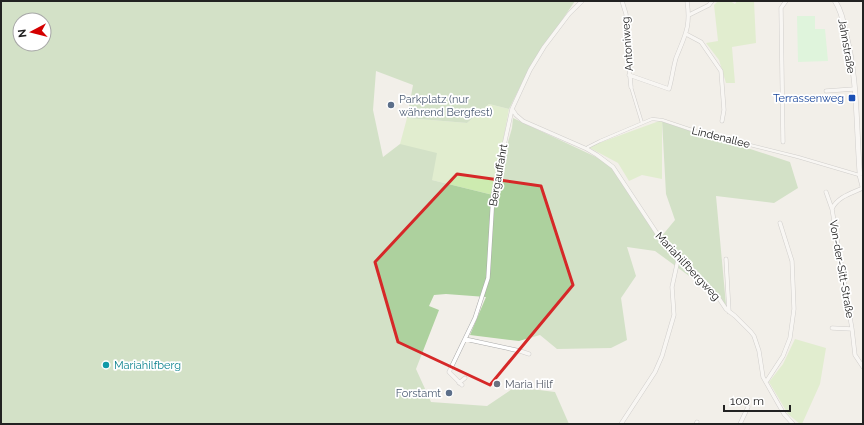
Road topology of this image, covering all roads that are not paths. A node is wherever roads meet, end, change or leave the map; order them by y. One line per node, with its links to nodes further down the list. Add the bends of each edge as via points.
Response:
1 (582, 1): 13 (street, Bergauffahrt, via 544,47)
2 (622, 1): 9 (street, Antoniweg, via 626,14)
3 (687, 1): 7 (street)
4 (712, 1): 7 (street)
5 (786, 1): 16 (street, via 781,8)
6 (835, 1): 11 (street, Jahnstraße, via 848,39)
7 (689, 15): 8 (street)
8 (686, 34): 9 (street, via 669,89); 14 (street, via 701,42 721,71 724,110)
9 (629, 75): 10 (street, Antoniweg)
10 (631, 87): 15 (street)
11 (854, 89): 12 (street); 18 (street, Jahnstraße)
12 (826, 91)
13 (512, 109): 17 (street, Mariahilfbergweg, via 523,121); 28 (street, Bergauffahrt, via 493,195 488,278 482,300)
14 (722, 121)
15 (642, 123): 17 (street, Lindenallee); 18 (street, Lindenallee, via 652,119 662,120)
16 (783, 142)
17 (587, 149): 23 (street, Mariahilfbergweg, via 613,167 662,241)
18 (860, 176): 19 (street, Jahnstraße)
19 (863, 188): 21 (street, Von-der-Sitt-Straße, via 844,196)
20 (826, 192): 21 (street, Von-der-Sitt-Straße)
21 (832, 209): 27 (street, Von-der-Sitt-Straße)
22 (780, 223): 32 (street, via 792,261 794,309 790,338 783,356)
23 (679, 255): 25 (street, Mariahilfbergweg); 34 (street, via 672,287 674,315 662,356 655,372)
24 (726, 259): 25 (street)
25 (729, 312): 32 (street, Mariahilfbergweg, via 754,336)
26 (832, 328): 27 (street, Von-der-Sitt-Straße)
27 (852, 329): 30 (street, Von-der-Sitt-Straße, via 855,354)
28 (465, 339): 29 (street); 31 (street, Bergauffahrt, via 449,372 461,384)
29 (529, 354)
30 (863, 367)
31 (465, 378)
32 (766, 382): 36 (street, Mariahilfbergweg, via 784,414)
33 (748, 407): 35 (street)
34 (621, 424)
35 (740, 424)
36 (793, 424)

